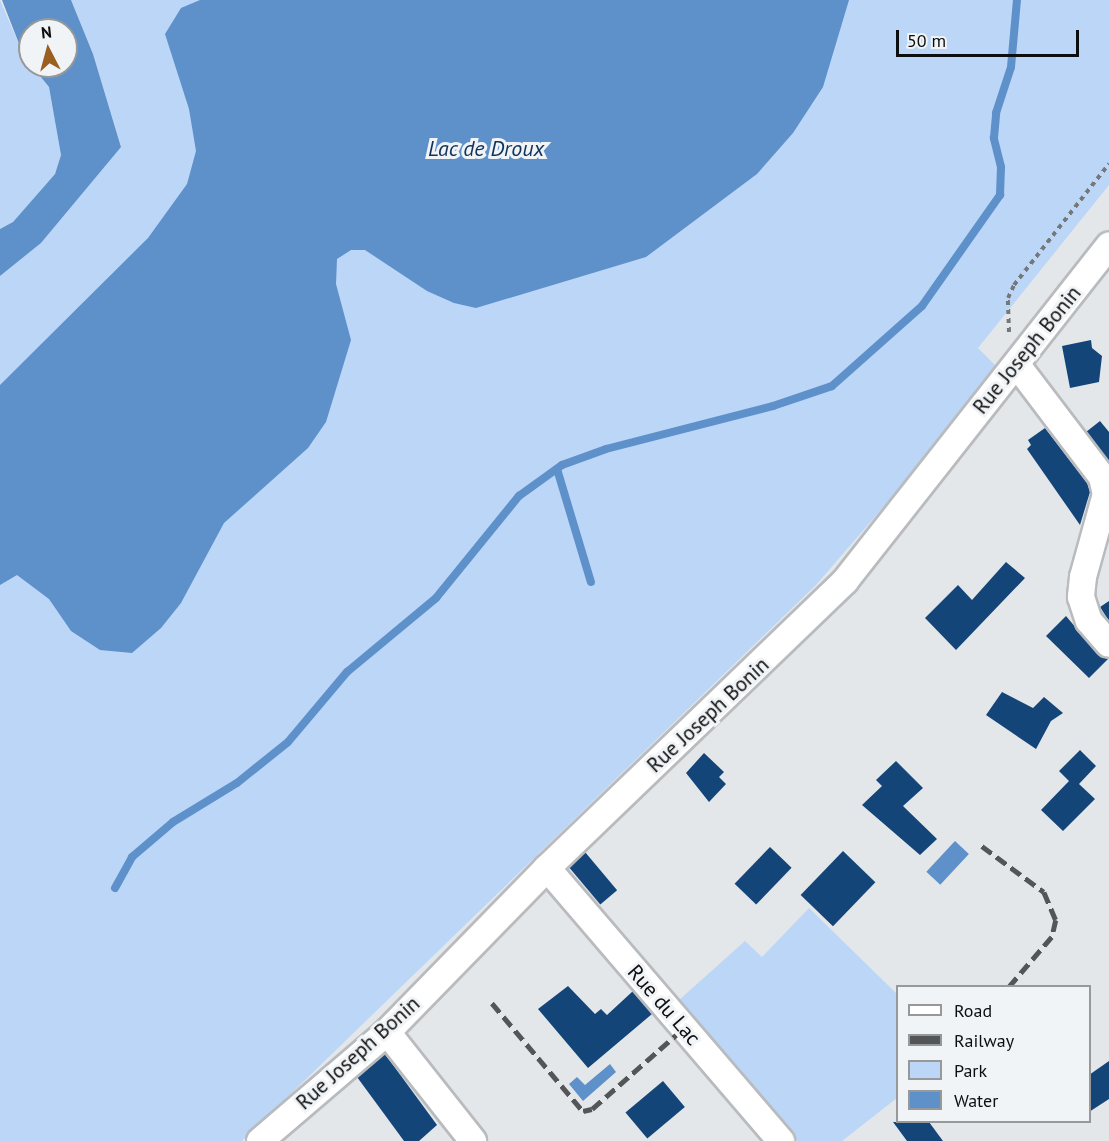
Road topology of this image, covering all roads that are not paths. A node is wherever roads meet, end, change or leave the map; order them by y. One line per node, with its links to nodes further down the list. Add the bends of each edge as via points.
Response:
1 (1109, 246): 2 (street, Rue Joseph Bonin)
2 (1017, 365): 3 (street, via 1102,477 1106,494 1081,597 1089,621); 4 (street, Rue Joseph Bonin, via 845,581)
3 (1109, 644)
4 (547, 868): 5 (street, Rue Joseph Bonin); 8 (street, Rue du Lac)
5 (387, 1032): 6 (street, Rue Joseph Bonin); 7 (street)
6 (260, 1141)
7 (473, 1141)
8 (780, 1141)

